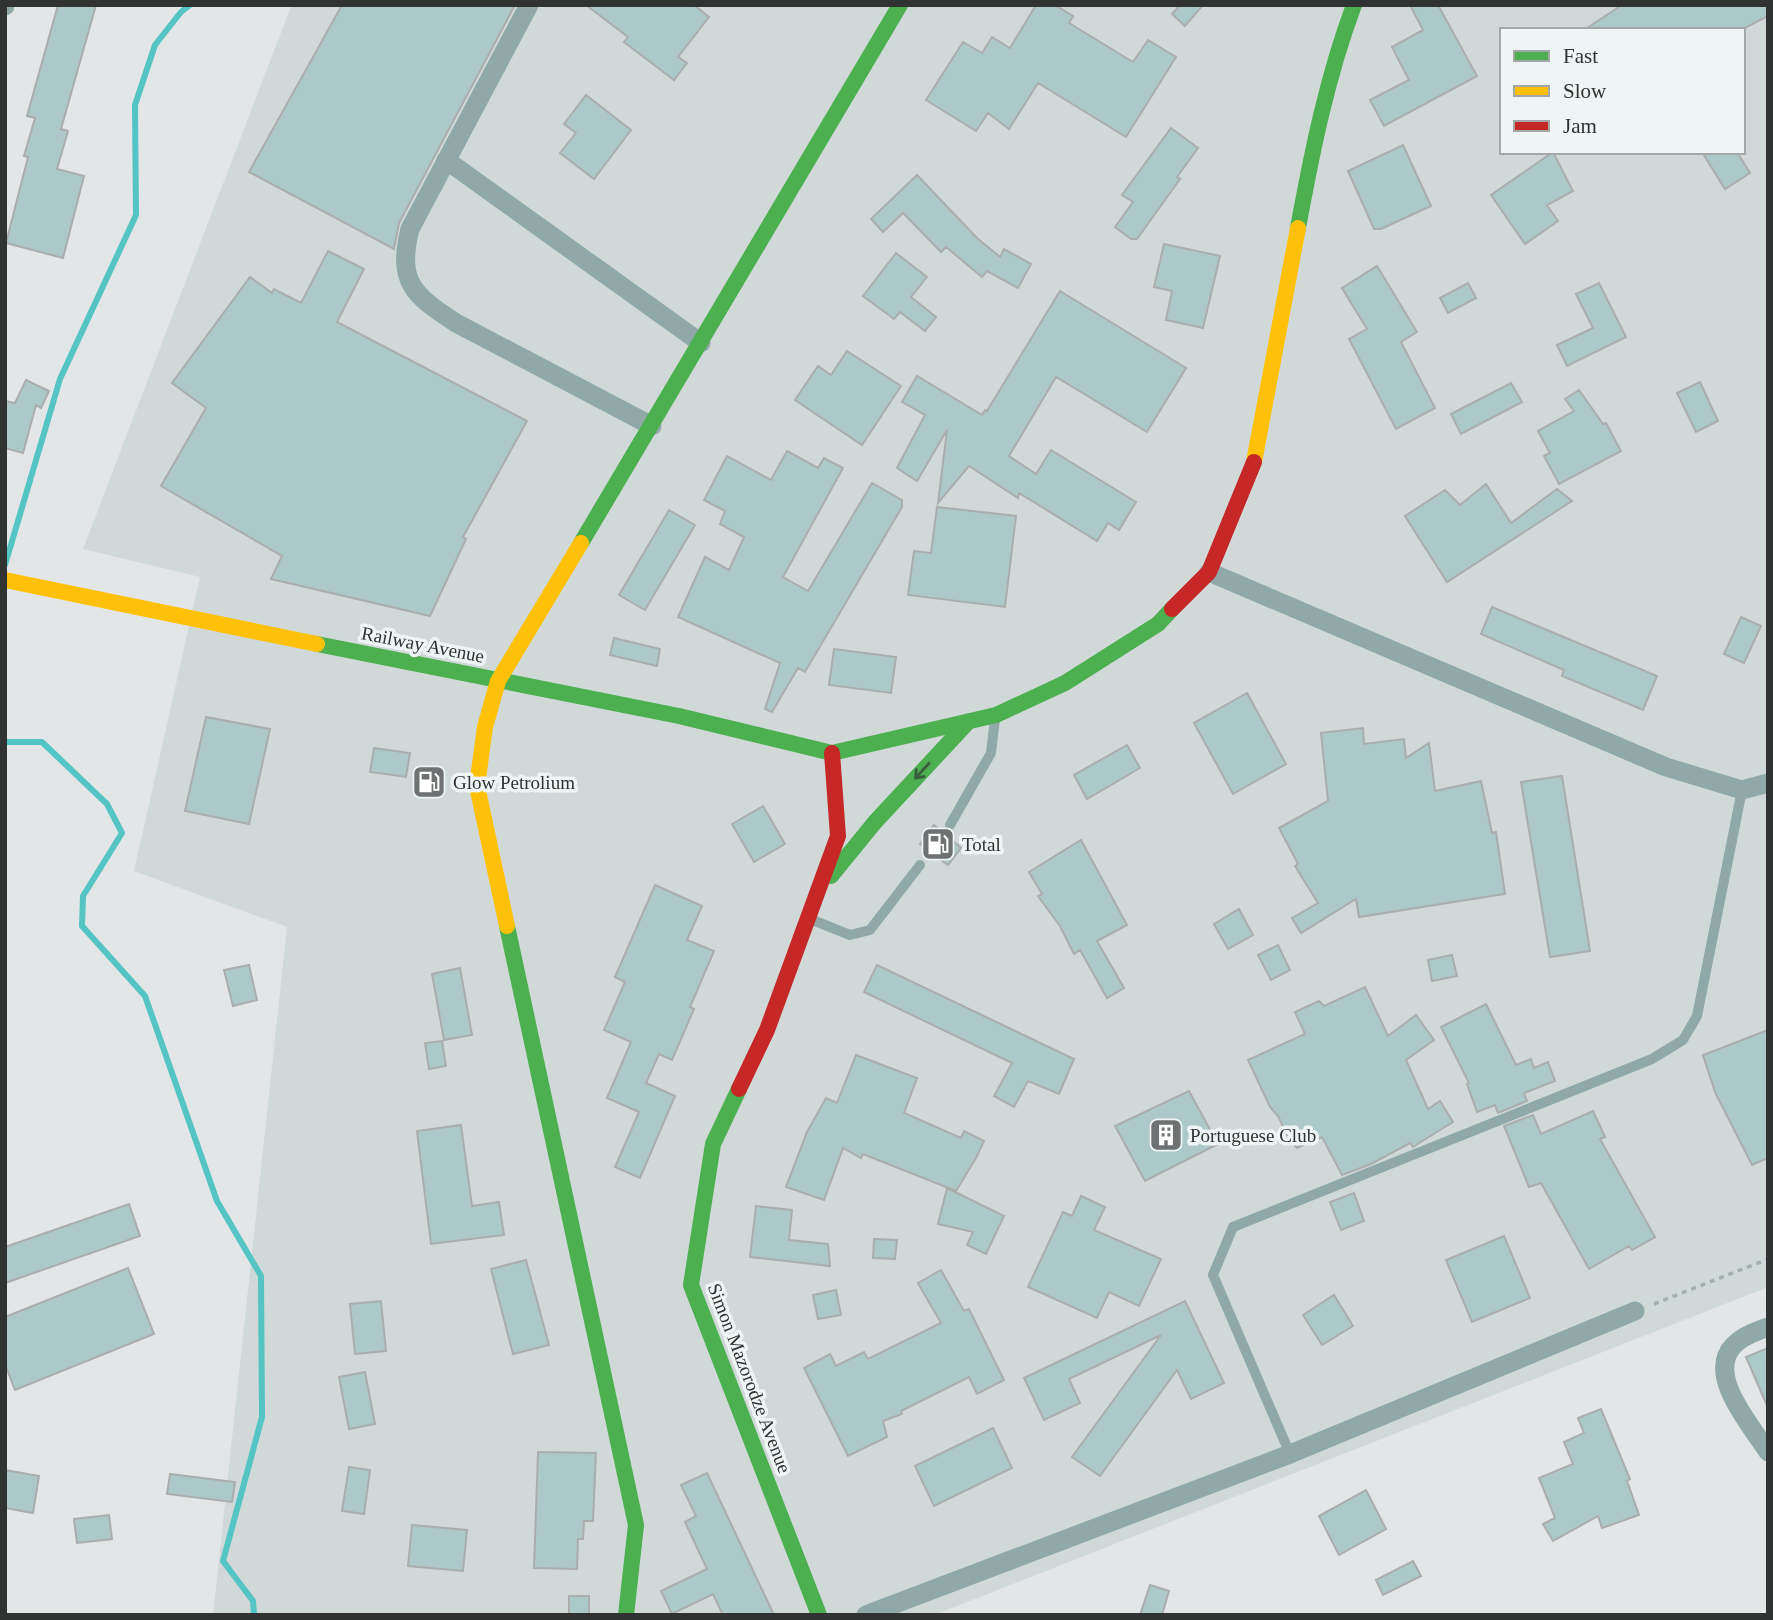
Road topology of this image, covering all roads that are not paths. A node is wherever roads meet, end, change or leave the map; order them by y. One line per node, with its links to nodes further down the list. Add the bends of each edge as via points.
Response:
1 (529, 5): 4 (street)
2 (900, 5): 5 (street)
3 (1354, 5): 7 (street, via 1336,54 1312,154 1253,468)
4 (446, 160): 5 (street); 6 (street, via 410,229 404,254 406,277 430,306 456,323)
5 (701, 343): 6 (street)
6 (652, 426): 9 (street)
7 (1209, 572): 10 (street, via 1158,624 1065,683); 14 (street, via 1666,767)
8 (5, 580): 9 (street, Railway Avenue)
9 (498, 681): 12 (street, Railway Avenue, via 679,716); 23 (street, via 485,727 477,786 636,1525)
10 (996, 715): 11 (street); 15 (lane, via 991,752)
11 (969, 721): 12 (street); 17 (street, one-way to 17, via 875,822)
12 (832, 753): 17 (street, Simon Mazorodze Avenue, via 838,836)
13 (1768, 783): 14 (street)
14 (1742, 790): 22 (lane, via 1697,1016 1683,1040 1652,1059 1233,1227 1213,1275)
15 (950, 825)
16 (920, 865): 18 (lane, via 870,930 850,934)
17 (819, 891): 18 (street, Simon Mazorodze Avenue)
18 (808, 919): 24 (street, Simon Mazorodze Avenue, via 767,1030 713,1144 691,1285)
19 (1635, 1311): 22 (street)
20 (1768, 1326): 21 (street, via 1734,1344 1723,1360 1725,1383)
21 (1768, 1452)
22 (1290, 1454): 25 (street)
23 (626, 1615)
24 (819, 1615)
25 (866, 1615)

